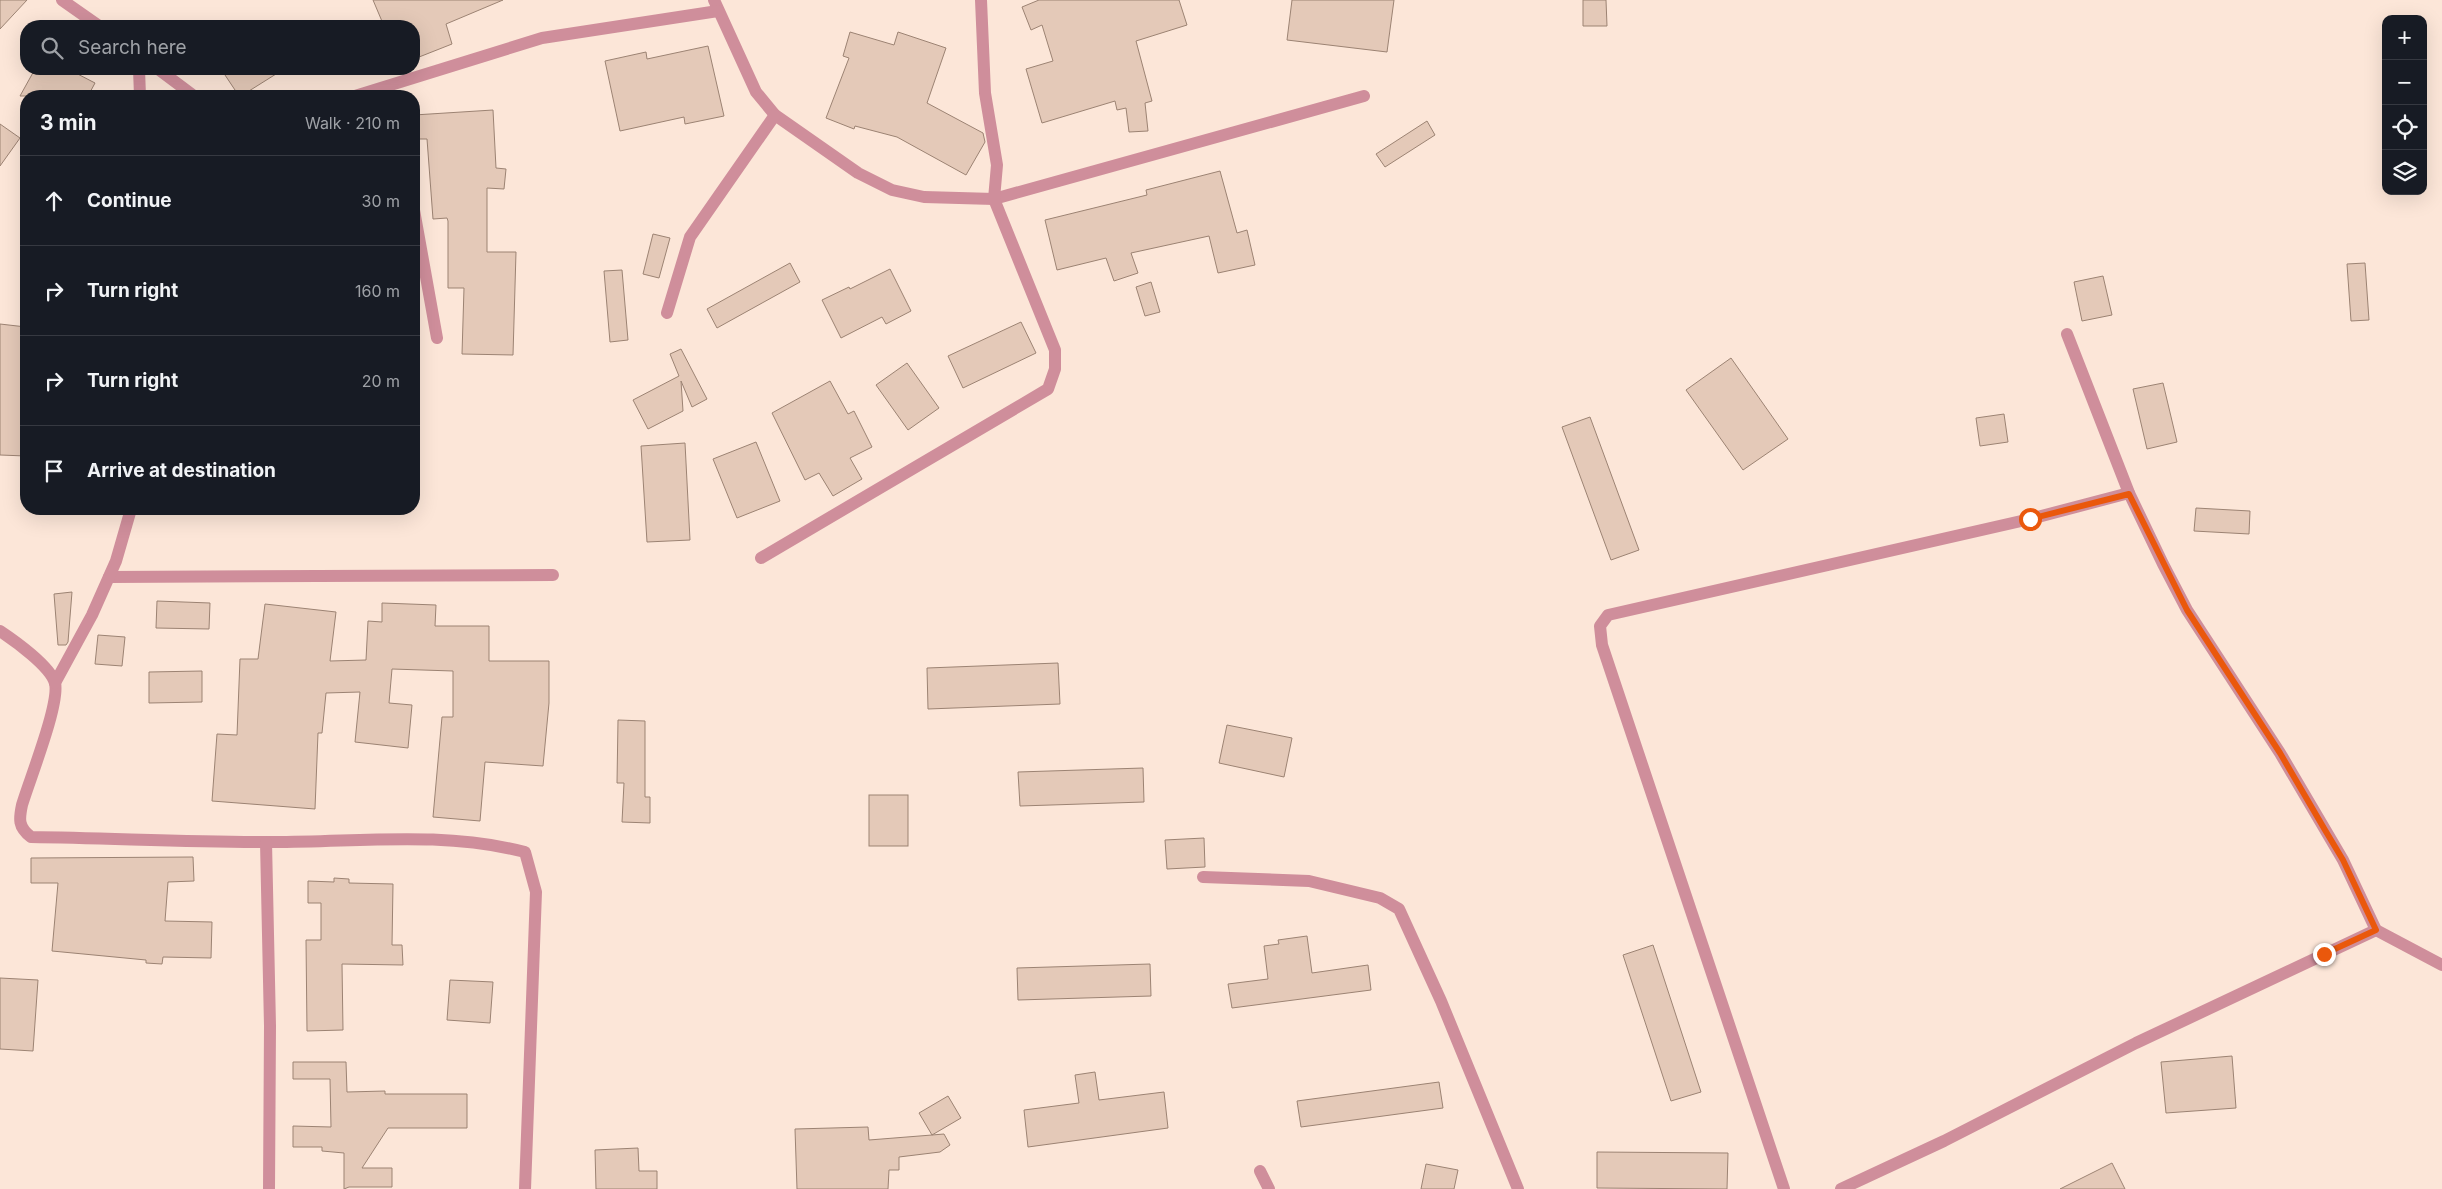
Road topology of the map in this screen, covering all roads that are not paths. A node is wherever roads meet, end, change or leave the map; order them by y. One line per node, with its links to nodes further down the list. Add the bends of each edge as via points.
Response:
1 (62, 0): 4 (street)
2 (981, 0): 12 (street, via 985,93 997,165)
3 (716, 6): 9 (street, via 542,38); 11 (street, via 756,92)
4 (90, 20)
5 (139, 75): 7 (street)
6 (166, 75): 8 (street)
7 (140, 90)
8 (186, 90)
9 (399, 90)
10 (1364, 96): 12 (street)
11 (775, 115): 12 (street, via 858,173 892,190 924,197); 14 (street, via 690,237)
12 (994, 199): 19 (street, via 1054,350 1054,369 1048,389)
13 (420, 243): 16 (street)
14 (666, 313)
15 (2067, 334): 17 (street)
16 (437, 338)
17 (2129, 494): 26 (street, via 2187,610 2290,769 2343,860); 33 (street, via 1608,616 1600,626 1602,645)
18 (129, 515): 21 (street)
19 (761, 558)
20 (553, 575): 21 (street)
21 (109, 577): 23 (street)
22 (0, 631): 23 (street, via 33,654)
23 (55, 682): 24 (street, via 54,703 22,804 19,819 23,831 31,836)
24 (266, 842): 29 (street); 30 (street, via 436,838 494,844 526,852 536,892)
25 (1203, 877): 32 (street, via 1309,881 1380,898 1399,909 1441,1001)
26 (2376, 930): 27 (street); 34 (street, via 2136,1043 1944,1141)
27 (2442, 965)
28 (1260, 1172): 31 (street)
29 (269, 1189)
30 (525, 1189)
31 (1269, 1189)
32 (1518, 1189)
33 (1784, 1189)
34 (1841, 1189)

